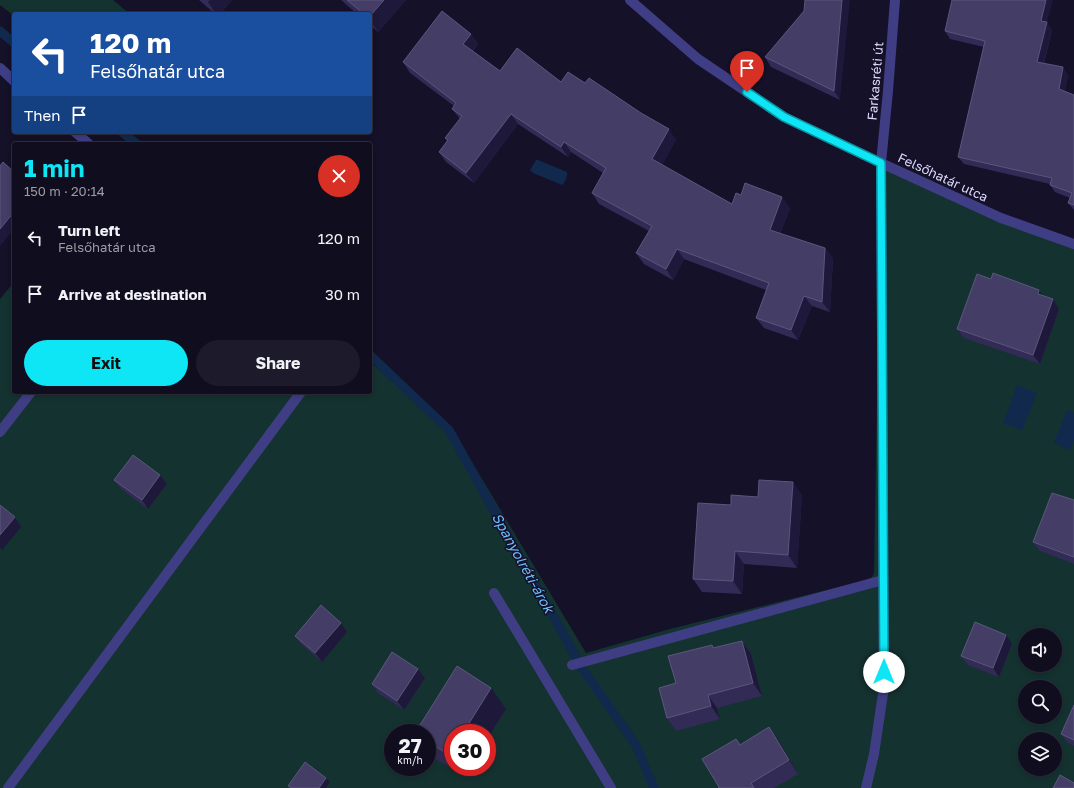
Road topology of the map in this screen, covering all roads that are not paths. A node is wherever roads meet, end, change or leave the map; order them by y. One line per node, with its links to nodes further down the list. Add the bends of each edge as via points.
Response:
1 (630, 0): 7 (street, Felsőhatár utca, via 698,59 784,117)
2 (895, 0): 7 (street, Farkasréti út)
3 (0, 68): 4 (street)
4 (12, 78)
5 (77, 134): 6 (street)
6 (87, 142)
7 (881, 163): 8 (street, Felsőhatár utca, via 1001,218); 12 (street, Farkasréti út)
8 (1074, 244)
9 (29, 394): 11 (street)
10 (300, 394): 15 (street)
11 (0, 432)
12 (883, 580): 14 (street); 17 (street, Farkasréti út, via 884,687)
13 (494, 593): 16 (street)
14 (572, 665)
15 (8, 788)
16 (611, 788)
17 (866, 788)

